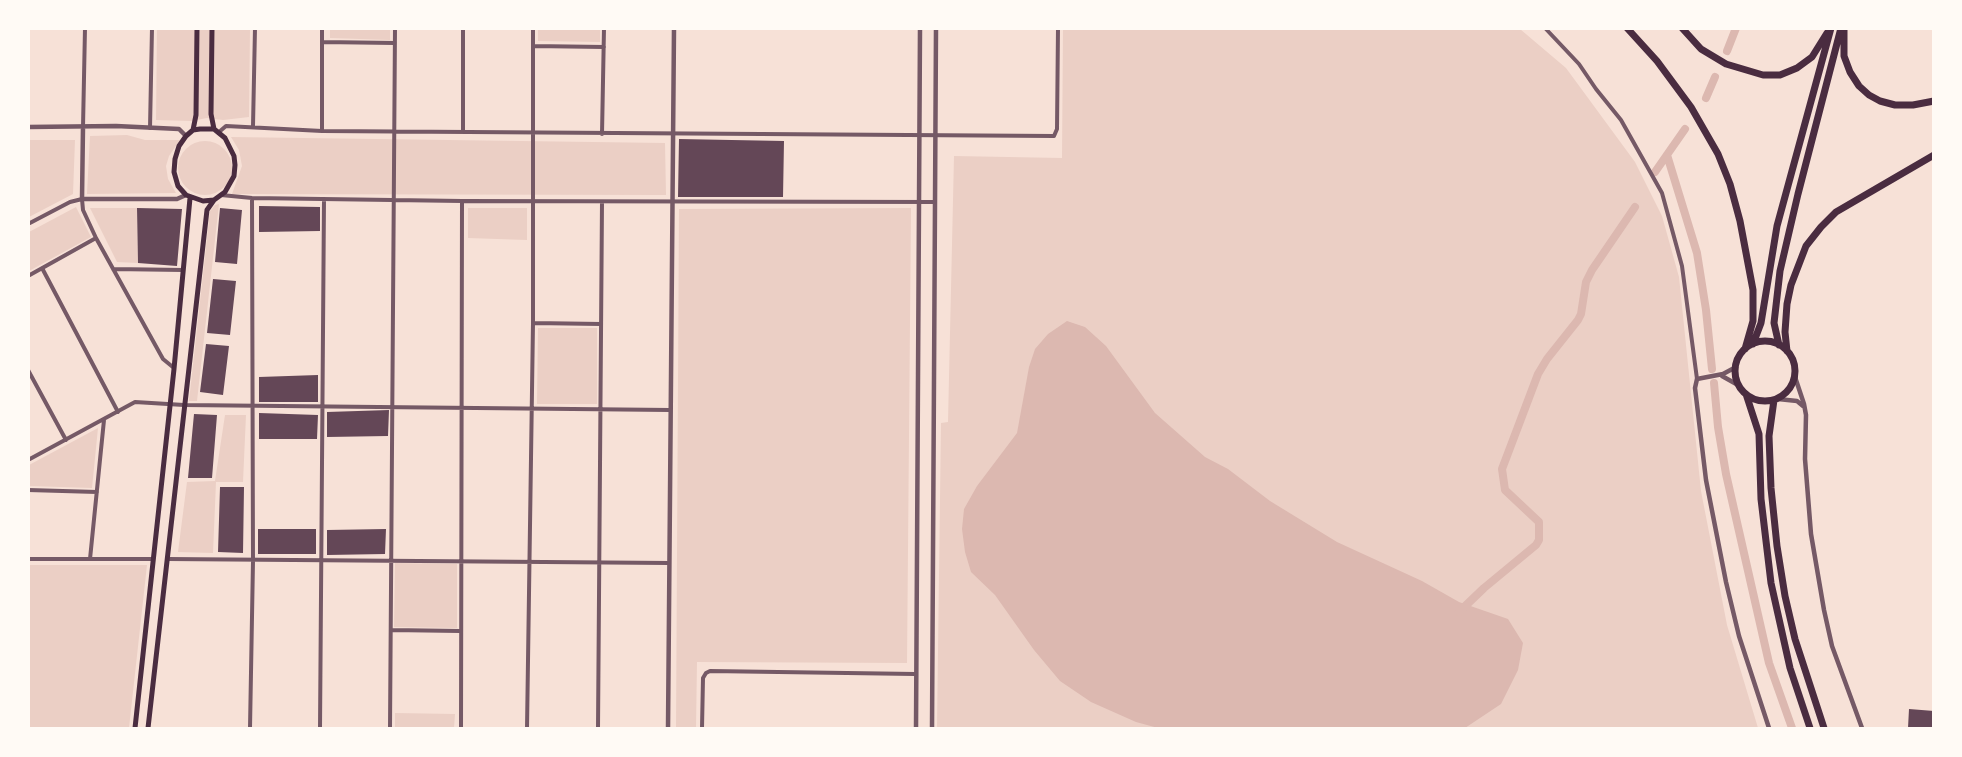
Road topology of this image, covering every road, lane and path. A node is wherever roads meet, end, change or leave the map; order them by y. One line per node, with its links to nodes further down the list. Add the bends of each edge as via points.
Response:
1 (85, 28): 25 (street)
2 (152, 28): 28 (street)
3 (197, 28): 29 (main road)
4 (212, 28): 30 (main road, via 211,114)
5 (255, 28): 26 (street)
6 (322, 28): 20 (street)
7 (395, 28): 21 (street)
8 (463, 28): 33 (street)
9 (533, 28): 22 (street)
10 (604, 28): 23 (street)
11 (674, 28): 36 (street)
12 (920, 28): 37 (street)
13 (936, 28): 38 (street)
14 (1058, 28): 38 (street, via 1054,136)
15 (1545, 28): 71 (street, via 1579,64 1621,120 1662,193 1682,266)
16 (1627, 28): 64 (highway, via 1657,60 1691,107 1730,184 1753,290 1753,321)
17 (1682, 28): 18 (highway, via 1701,49 1726,64 1771,75 1790,72 1806,62)
18 (1830, 28): 62 (highway, via 1783,201 1761,323)
19 (1842, 28): 24 (highway, via 1847,64 1869,95 1895,105); 63 (highway, via 1780,271 1774,323)
20 (322, 42): 21 (street); 31 (street)
21 (395, 43): 32 (street)
22 (533, 46): 23 (street); 34 (street)
23 (604, 47): 35 (street)
24 (1934, 101)
25 (83, 126): 27 (street); 28 (street); 44 (street)
26 (253, 126): 30 (street, via 226,126); 31 (street)
27 (28, 127)
28 (150, 128): 39 (street, via 179,129)
29 (193, 130): 30 (main road); 39 (main road)
30 (216, 131): 41 (main road, via 231,148 235,165 230,185)
31 (322, 131): 32 (street)
32 (394, 132): 33 (street); 47 (street)
33 (463, 132): 34 (street)
34 (532, 132): 35 (street); 49 (street)
35 (602, 134): 36 (street)
36 (674, 134): 37 (street); 51 (street)
37 (919, 134): 38 (street); 52 (street)
38 (935, 134): 53 (street)
39 (186, 136): 42 (main road, via 174,166 178,186)
40 (1934, 155): 65 (highway, via 1836,212 1806,246 1787,304)
41 (222, 195): 43 (street); 45 (main road)
42 (188, 196): 44 (street); 45 (main road); 58 (main road)
43 (252, 198): 46 (street); 77 (street)
44 (82, 199): 54 (street); 55 (street)
45 (214, 200): 76 (main road, via 207,210)
46 (324, 200): 47 (street); 78 (street)
47 (393, 200): 48 (street); 79 (street)
48 (462, 201): 49 (street); 80 (street)
49 (533, 201): 50 (street); 60 (street)
50 (602, 202): 51 (street); 61 (street)
51 (674, 202): 52 (street); 84 (street)
52 (918, 202): 53 (street); 104 (street)
53 (935, 202): 116 (street)
54 (28, 224)
55 (96, 238): 56 (street); 57 (street)
56 (42, 268): 59 (street); 85 (street)
57 (113, 269): 58 (street); 67 (street, via 163,359)
58 (184, 270): 67 (main road)
59 (28, 276)
60 (533, 323): 61 (street); 81 (street)
61 (602, 324): 83 (street)
62 (1753, 344): 63 (highway); 64 (highway)
63 (1779, 345): 65 (highway)
64 (1746, 349): 66 (highway)
65 (1787, 351): 70 (highway)
66 (1736, 367): 69 (street); 72 (highway)
67 (174, 369): 75 (main road)
68 (28, 370): 87 (street)
69 (1719, 375): 71 (street); 72 (street)
70 (1795, 377): 74 (highway, via 1786,393); 82 (street)
71 (1697, 380): 117 (street, via 1705,470 1726,582 1739,636)
72 (1738, 385): 73 (highway)
73 (1746, 394): 74 (highway, via 1764,402); 118 (highway, via 1759,434 1761,499 1771,583 1790,668)
74 (1776, 399): 82 (street, via 1797,401); 119 (highway, via 1769,436 1777,546 1795,639)
75 (170, 405): 76 (street); 85 (street, via 135,402); 93 (main road)
76 (184, 405): 77 (street); 94 (main road)
77 (253, 406): 78 (street); 96 (street)
78 (323, 407): 79 (street); 97 (street)
79 (392, 408): 80 (street); 95 (street)
80 (461, 409): 81 (street); 98 (street)
81 (531, 409): 83 (street); 99 (street)
82 (1805, 409): 120 (street, via 1810,524 1824,610 1832,646)
83 (601, 410): 84 (street); 100 (street)
84 (670, 410): 101 (street)
85 (118, 412): 86 (street)
86 (104, 420): 87 (street); 90 (street)
87 (66, 440): 88 (street)
88 (28, 460)
89 (28, 490): 90 (street)
90 (97, 492): 92 (street)
91 (28, 558): 92 (street)
92 (90, 559): 93 (street)
93 (153, 559): 105 (main road)
94 (168, 559): 96 (street); 106 (main road)
95 (391, 560): 97 (street); 98 (street); 102 (street)
96 (253, 561): 97 (street); 107 (street)
97 (322, 561): 108 (street)
98 (460, 561): 99 (street); 103 (street)
99 (529, 562): 100 (street); 111 (street)
100 (599, 563): 101 (street); 112 (street)
101 (669, 563): 113 (street)
102 (391, 630): 103 (street); 109 (street)
103 (460, 631): 110 (street)
104 (915, 674): 114 (street, via 710,671 703,678); 115 (street)
105 (135, 729)
106 (148, 729)
107 (250, 729)
108 (320, 729)
109 (390, 729)
110 (461, 729)
111 (527, 729)
112 (598, 729)
113 (668, 729)
114 (702, 729)
115 (916, 729)
116 (932, 729)
117 (1770, 729)
118 (1810, 729)
119 (1824, 729)
120 (1862, 729)

